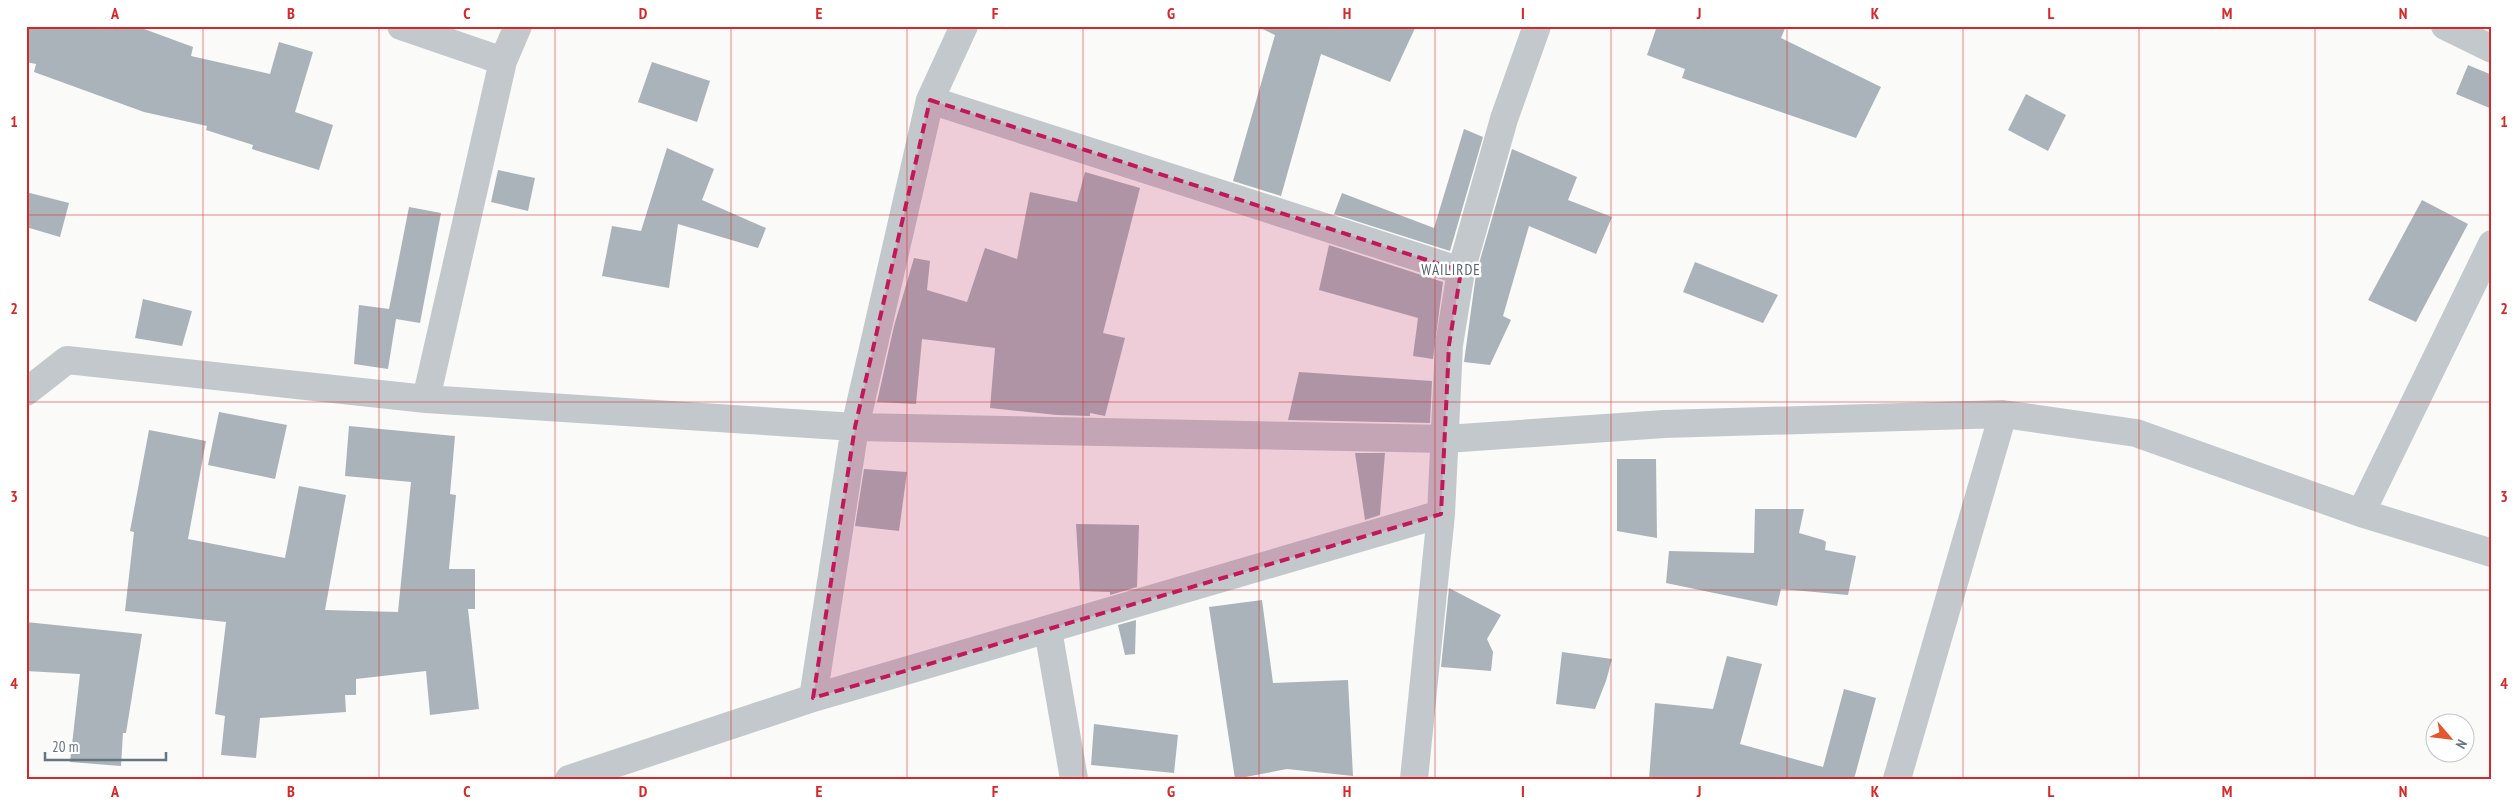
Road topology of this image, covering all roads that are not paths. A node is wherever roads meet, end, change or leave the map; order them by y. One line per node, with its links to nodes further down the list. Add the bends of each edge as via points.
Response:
1 (401, 26): 7 (street)
2 (518, 26): 7 (street)
3 (964, 26): 8 (street)
4 (1537, 26): 10 (street, via 1504,119)
5 (2445, 26): 6 (street)
6 (2492, 49)
7 (503, 61): 12 (street)
8 (930, 100): 10 (street); 14 (street)
9 (2492, 244): 16 (street)
10 (1461, 271): 15 (street, via 1449,345)
11 (26, 392): 12 (street, via 67,360)
12 (426, 399): 14 (street)
13 (2003, 414): 15 (street, via 1664,424); 16 (street, via 2136,433); 24 (street)
14 (855, 427): 15 (street); 20 (street)
15 (1446, 439): 17 (street)
16 (2361, 513): 18 (street)
17 (1441, 514): 19 (street); 23 (street)
18 (2492, 552)
19 (1048, 630): 20 (street); 22 (street)
20 (813, 698): 21 (street)
21 (569, 779)
22 (1074, 779)
23 (1414, 779)
24 (1897, 779)

